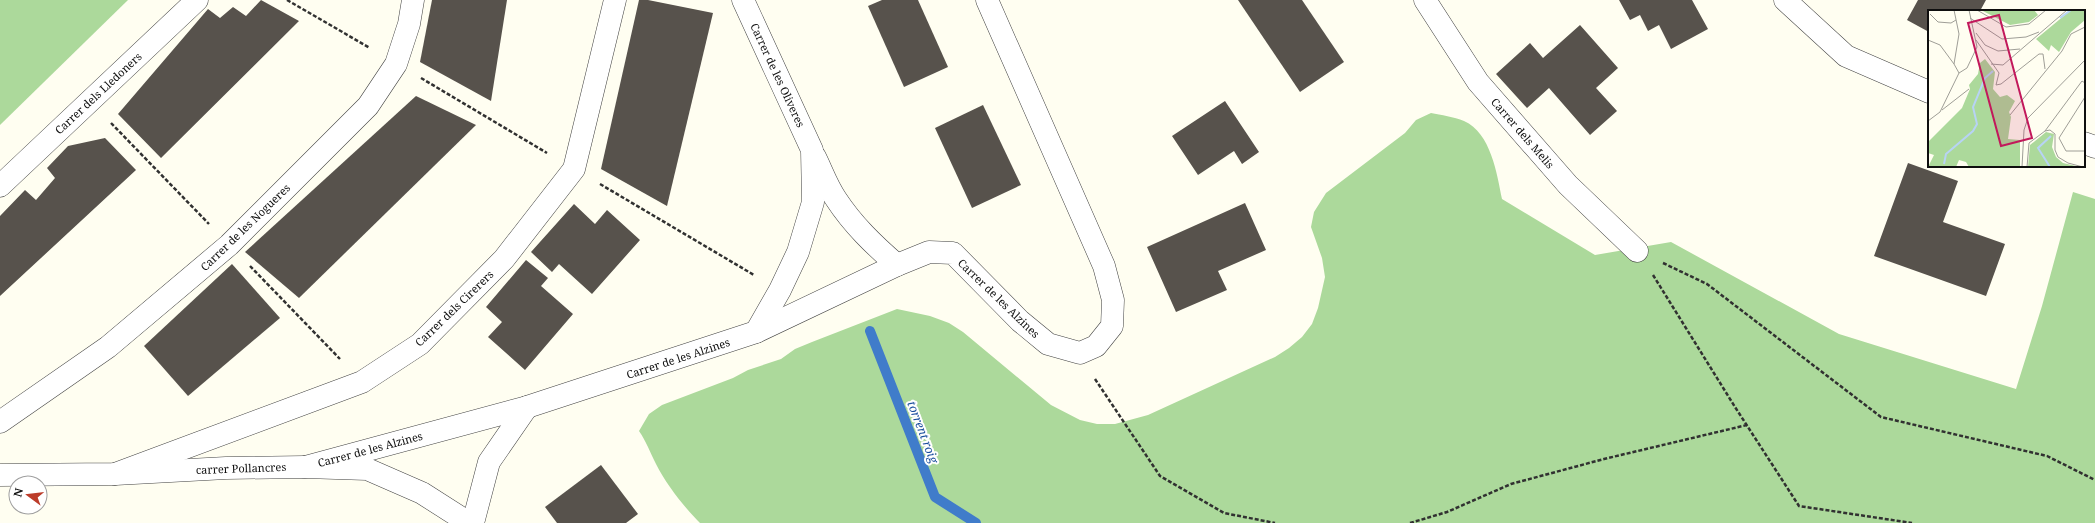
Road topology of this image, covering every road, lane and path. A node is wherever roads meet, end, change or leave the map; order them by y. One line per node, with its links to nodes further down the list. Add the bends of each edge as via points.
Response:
1 (197, 0): 15 (street, Carrer dels Lledoners)
2 (287, 0): 9 (path)
3 (413, 0): 9 (street, Carrer de les Nogueres, via 409,24)
4 (615, 0): 14 (street, Carrer dels Cirerers)
5 (743, 0): 13 (street, Carrer de les Oliveres)
6 (987, 0): 20 (street, via 1104,266 1112,300 1112,326 1096,346)
7 (1425, 0): 16 (street, Carrer dels Melis, via 1478,82 1568,185)
8 (1785, 0): 10 (street, via 1846,56)
9 (396, 64): 14 (path); 22 (street, Carrer de les Nogueres, via 368,106 229,245 108,347)
10 (1928, 92)
11 (2085, 143): 12 (street)
12 (2095, 147)
13 (812, 150): 17 (street, Carrer de les Oliveres, via 835,198 850,219); 18 (street, Carrer de les Oliveres, via 813,202 798,252)
14 (574, 169): 18 (path); 25 (street, Carrer dels Cirerers, via 504,259 420,344 362,382)
15 (0, 186)
16 (1638, 251): 23 (path); 27 (path, via 1707,284 1881,417 2047,456)
17 (897, 265): 19 (street, Carrer de les Alzines); 20 (street, Carrer de les Alzines, via 929,252 953,253 1020,320 1048,344)
18 (780, 290): 19 (street, Carrer de les Oliveres)
19 (756, 332): 21 (street, Carrer de les Alzines)
20 (1080, 353): 30 (path, via 1104,395 1160,476 1224,513)
21 (527, 407): 24 (street, Carrer de les Alzines); 29 (street, via 489,462)
22 (0, 422)
23 (1747, 425): 31 (path, via 1511,484 1447,512); 32 (path, via 1799,506)
24 (305, 467): 25 (street, carrer Pollancres); 28 (street, carrer Pollancres, via 367,469 422,493)
25 (115, 474): 26 (street, carrer Pollancres)
26 (0, 475)
27 (2095, 480)
28 (469, 523)
29 (473, 523)
30 (1275, 523)
31 (1410, 523)
32 (1912, 523)

